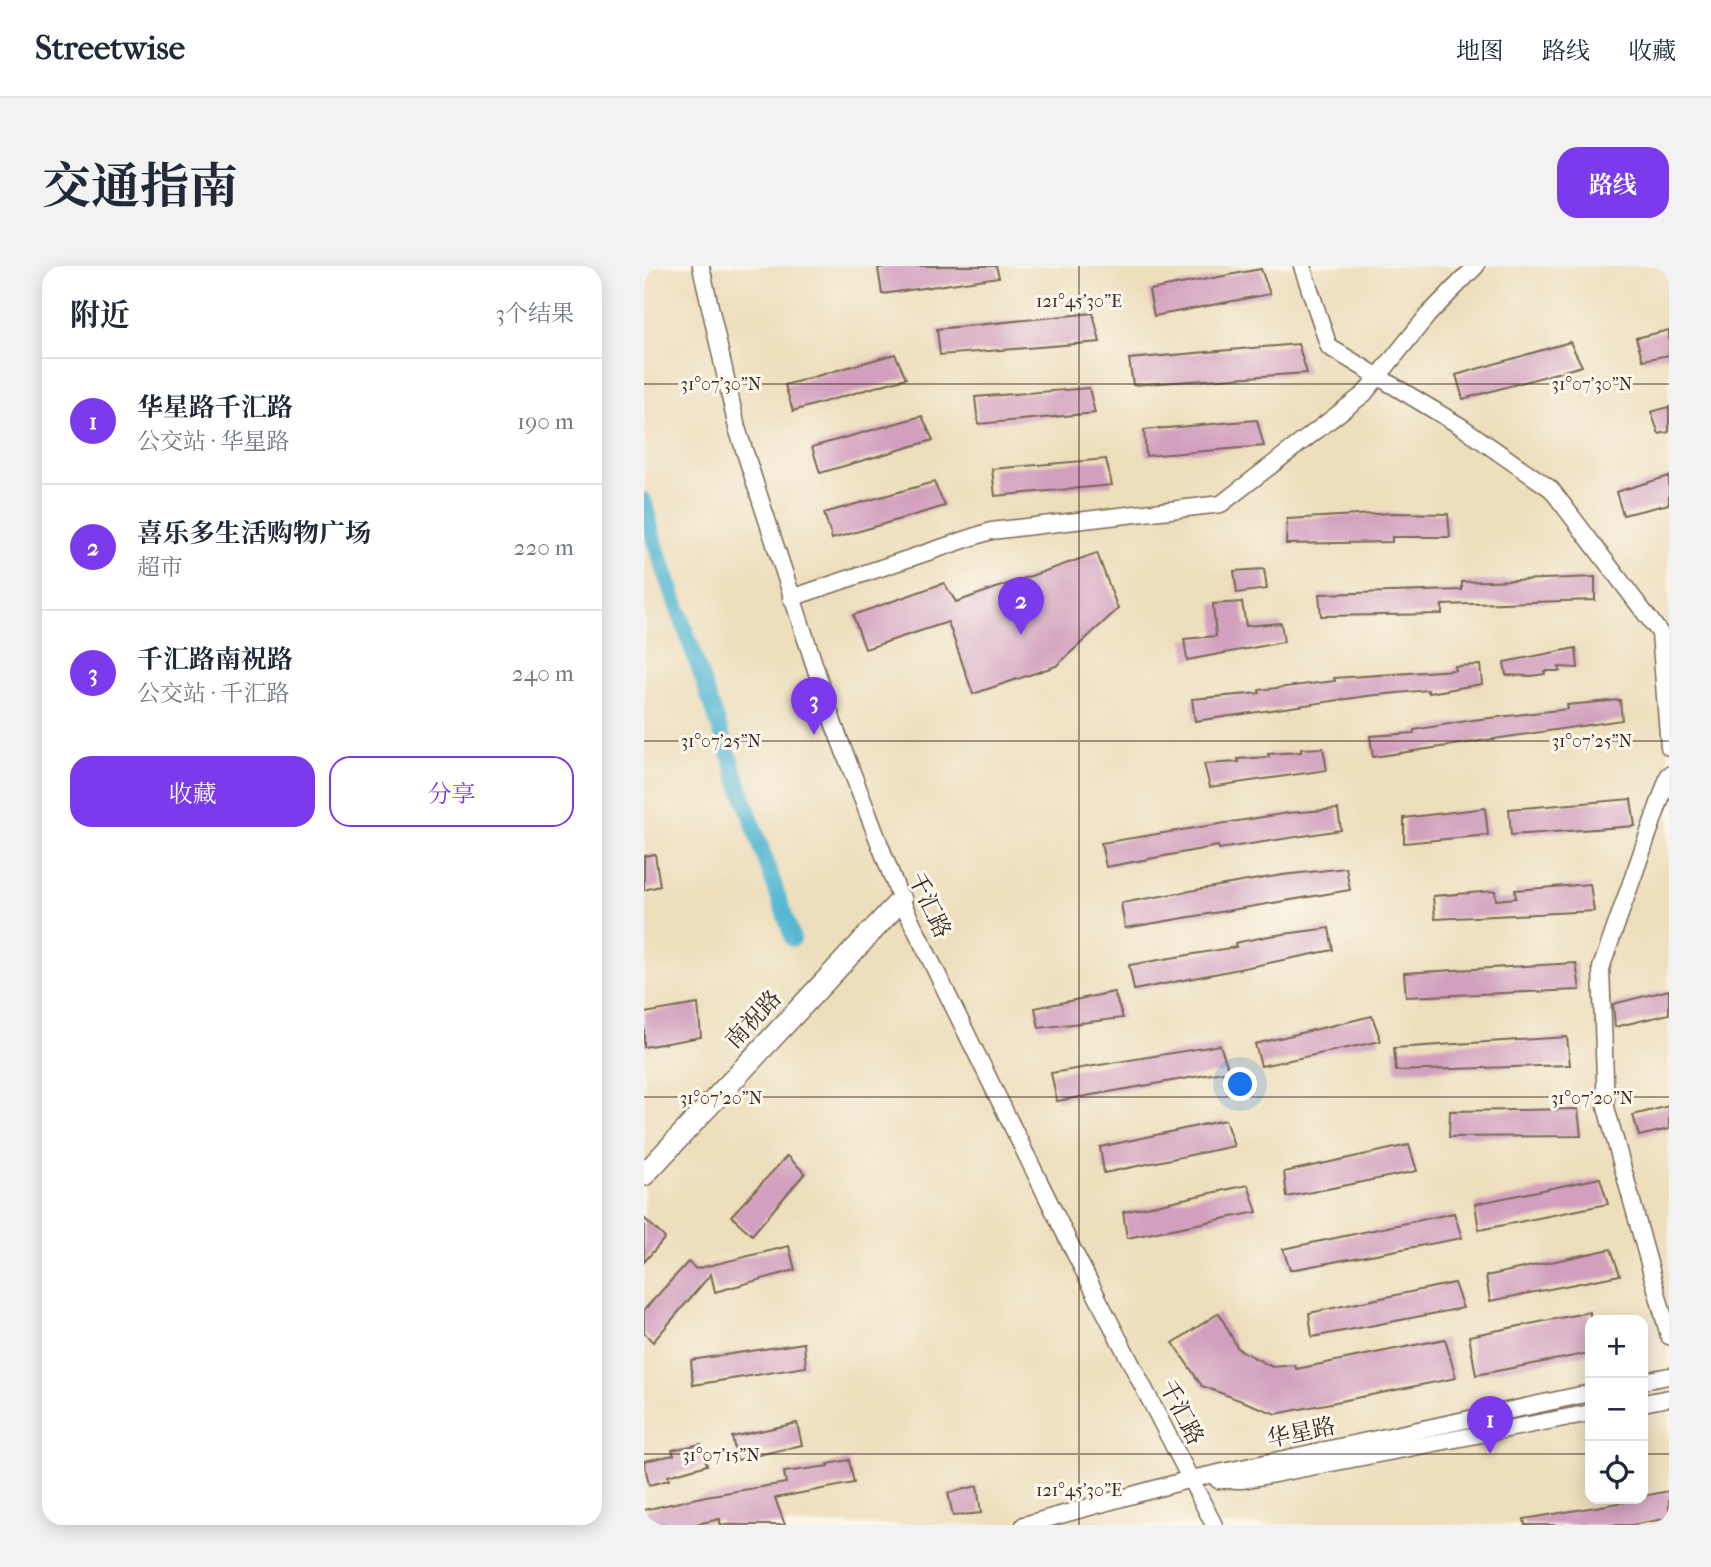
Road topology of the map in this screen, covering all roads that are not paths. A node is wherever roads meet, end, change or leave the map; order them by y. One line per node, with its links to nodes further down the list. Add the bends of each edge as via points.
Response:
1 (701, 266): 5 (street, 千汇路, via 737,428)
2 (1302, 266): 4 (street, via 1329,347)
3 (1476, 266): 4 (street, via 1428,314)
4 (1378, 376): 5 (street, via 1364,394 1221,505 991,531); 6 (street, via 1551,489 1660,633)
5 (791, 598): 8 (street, 千汇路)
6 (1669, 747)
7 (1669, 775): 10 (street, via 1601,968 1606,1107)
8 (901, 900): 9 (main road, 南祝路); 17 (street, 千汇路)
9 (644, 1175)
10 (1669, 1336)
11 (1669, 1376): 12 (street)
12 (1648, 1380)
13 (1585, 1394): 17 (street, 华星路)
14 (1669, 1398): 15 (street)
15 (1648, 1402)
16 (1585, 1414): 17 (street, via 1244,1480)
17 (1191, 1479): 18 (street, 华星路); 19 (street, 千汇路)
18 (1024, 1525)
19 (1214, 1525)

